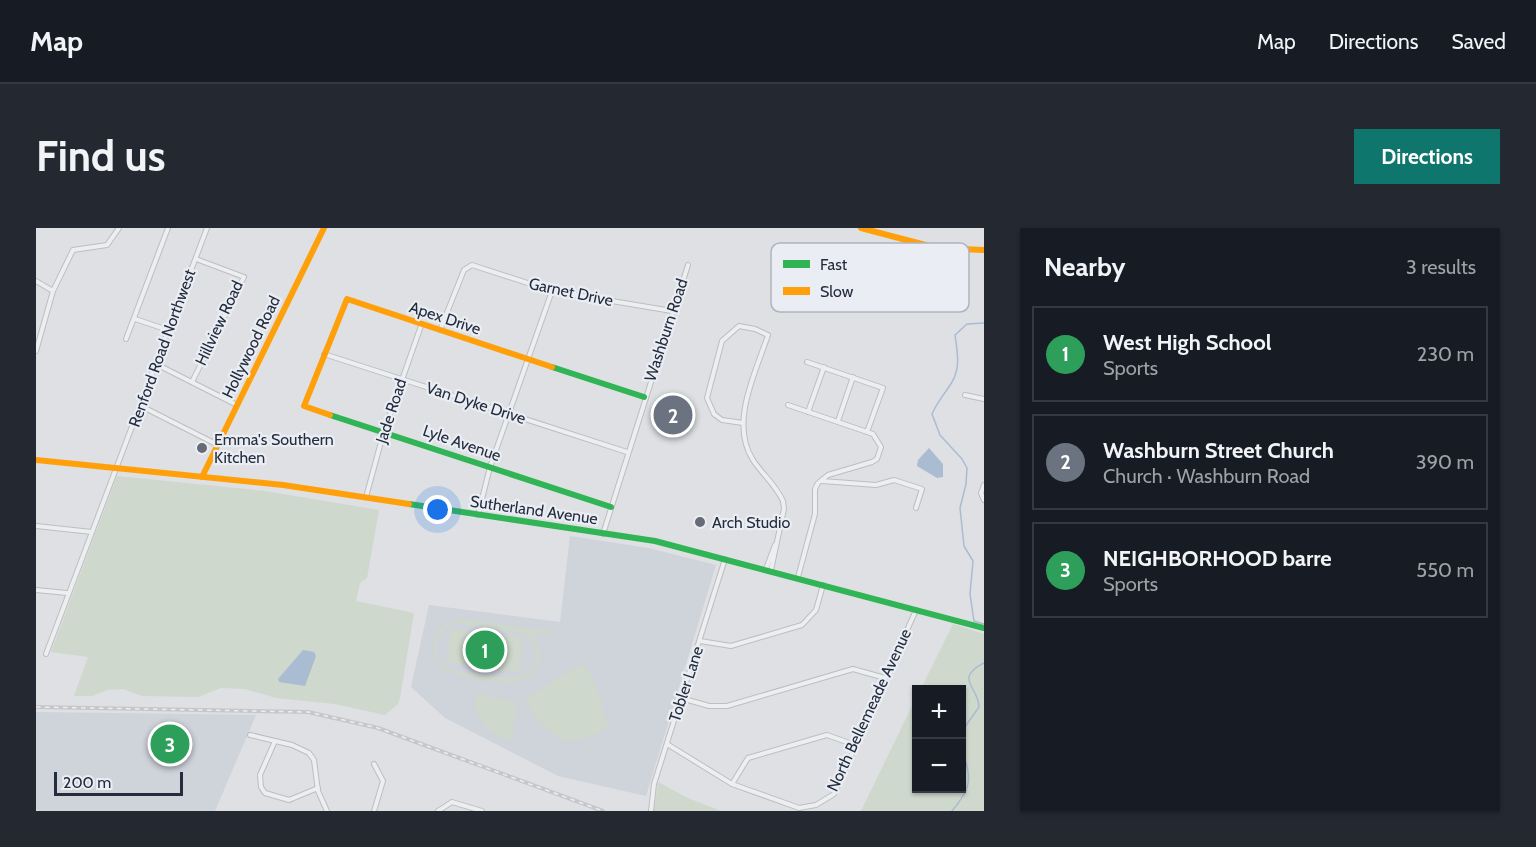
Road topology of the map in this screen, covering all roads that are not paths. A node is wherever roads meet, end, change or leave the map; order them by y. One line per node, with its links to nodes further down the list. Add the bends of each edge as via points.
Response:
1 (119, 228): 10 (street, via 107,245 73,250)
2 (168, 228): 13 (street)
3 (207, 228): 7 (street, Renford Road Northwest)
4 (324, 228): 32 (main road, Hollywood Road)
5 (861, 228): 6 (main road)
6 (911, 243)
7 (196, 259): 15 (street, Renford Road Northwest); 26 (street, Hillview Road, via 244,278)
8 (688, 265): 12 (street, Washburn Road)
9 (36, 281): 10 (street)
10 (53, 291): 18 (street)
11 (552, 291): 12 (street, Garnet Drive); 16 (street, Garnet Drive, via 472,265 464,270); 20 (street)
12 (672, 311): 28 (street, Washburn Road)
13 (135, 319): 15 (street); 17 (street)
14 (421, 326): 16 (main road, Apex Drive); 19 (main road, Apex Drive, via 347,299); 25 (street, Jade Road)
15 (168, 330): 22 (street, Renford Road Northwest)
16 (440, 331): 20 (main road, Apex Drive)
17 (126, 339)
18 (36, 351)
19 (324, 354): 25 (street, Van Dyke Drive); 33 (main road, Apex Drive)
20 (528, 359): 28 (main road, Apex Drive); 35 (street)
21 (807, 362): 23 (street)
22 (156, 364): 26 (street); 31 (street, Renford Road Northwest)
23 (824, 367): 24 (street); 34 (street)
24 (853, 377): 36 (street); 39 (street, via 883,388)
25 (401, 379): 35 (street, Van Dyke Drive); 38 (street, Jade Road)
26 (192, 382): 32 (street)
27 (965, 395): 29 (street)
28 (644, 397): 41 (street, Washburn Road)
29 (984, 399)
30 (788, 405): 34 (street)
31 (141, 406): 40 (street); 44 (street, Renford Road Northwest)
32 (238, 406): 40 (main road, Hollywood Road)
33 (304, 406): 38 (main road, Lyle Avenue)
34 (808, 412): 36 (street)
35 (509, 413): 41 (street, Van Dyke Drive); 43 (street)
36 (838, 422): 39 (street)
37 (743, 423): 37 (street, via 768,335 739,326 722,341 707,398 714,414 722,420); 57 (street, via 751,458 783,501)
38 (384, 431): 43 (main road, Lyle Avenue); 48 (street, Jade Road)
39 (867, 432): 46 (street, via 879,441 877,459 828,475)
40 (218, 445): 45 (main road, Hollywood Road)
41 (627, 452): 50 (street, Washburn Road)
42 (36, 459): 44 (main road, Sutherland Avenue)
43 (490, 467): 50 (main road, Lyle Avenue); 52 (street)
44 (117, 468): 45 (main road, Sutherland Avenue); 54 (street, Renford Road Northwest)
45 (202, 477): 48 (main road, Sutherland Avenue)
46 (822, 481): 51 (street, via 876,485 894,480 922,489); 58 (street, via 815,489 815,514)
47 (984, 485): 49 (street)
48 (365, 498): 52 (main road, Sutherland Avenue)
49 (984, 500)
50 (611, 507): 55 (street, Washburn Road)
51 (916, 507)
52 (478, 516): 55 (main road, Sutherland Avenue)
53 (36, 526): 54 (street)
54 (92, 532): 61 (street, Renford Road Northwest)
55 (603, 534): 56 (main road, Sutherland Avenue, via 654,540)
56 (725, 558): 57 (main road, Sutherland Avenue); 64 (street, Tobler Lane)
57 (768, 569): 58 (main road, Sutherland Avenue)
58 (798, 577): 59 (main road, Sutherland Avenue)
59 (824, 585): 62 (main road, Sutherland Avenue); 64 (street, via 816,610 802,625 731,646)
60 (36, 590): 61 (street)
61 (67, 593): 65 (street, Renford Road Northwest)
62 (916, 610): 63 (main road, Sutherland Avenue); 66 (street, North Bellemeade Avenue)
63 (984, 628)
64 (700, 641): 67 (street, Tobler Lane)
65 (46, 654)
66 (885, 678): 67 (street, via 853,669 727,706 709,706); 71 (street, North Bellemeade Avenue)
67 (681, 698): 70 (street, Tobler Lane)
68 (250, 735): 69 (street)
69 (275, 741): 74 (street, via 309,753 316,768); 74 (street, via 260,775 265,793 289,800)
70 (666, 744): 73 (street); 79 (street, Tobler Lane)
71 (855, 746): 73 (street, via 827,735 748,758); 73 (street, North Bellemeade Avenue, via 834,794 816,805 799,808)
72 (374, 764): 76 (street, via 383,782)
73 (732, 784)
74 (318, 789): 75 (street)
75 (327, 811)
76 (374, 811)
77 (438, 811): 78 (street, via 452,802)
78 (482, 811)
79 (651, 811)

